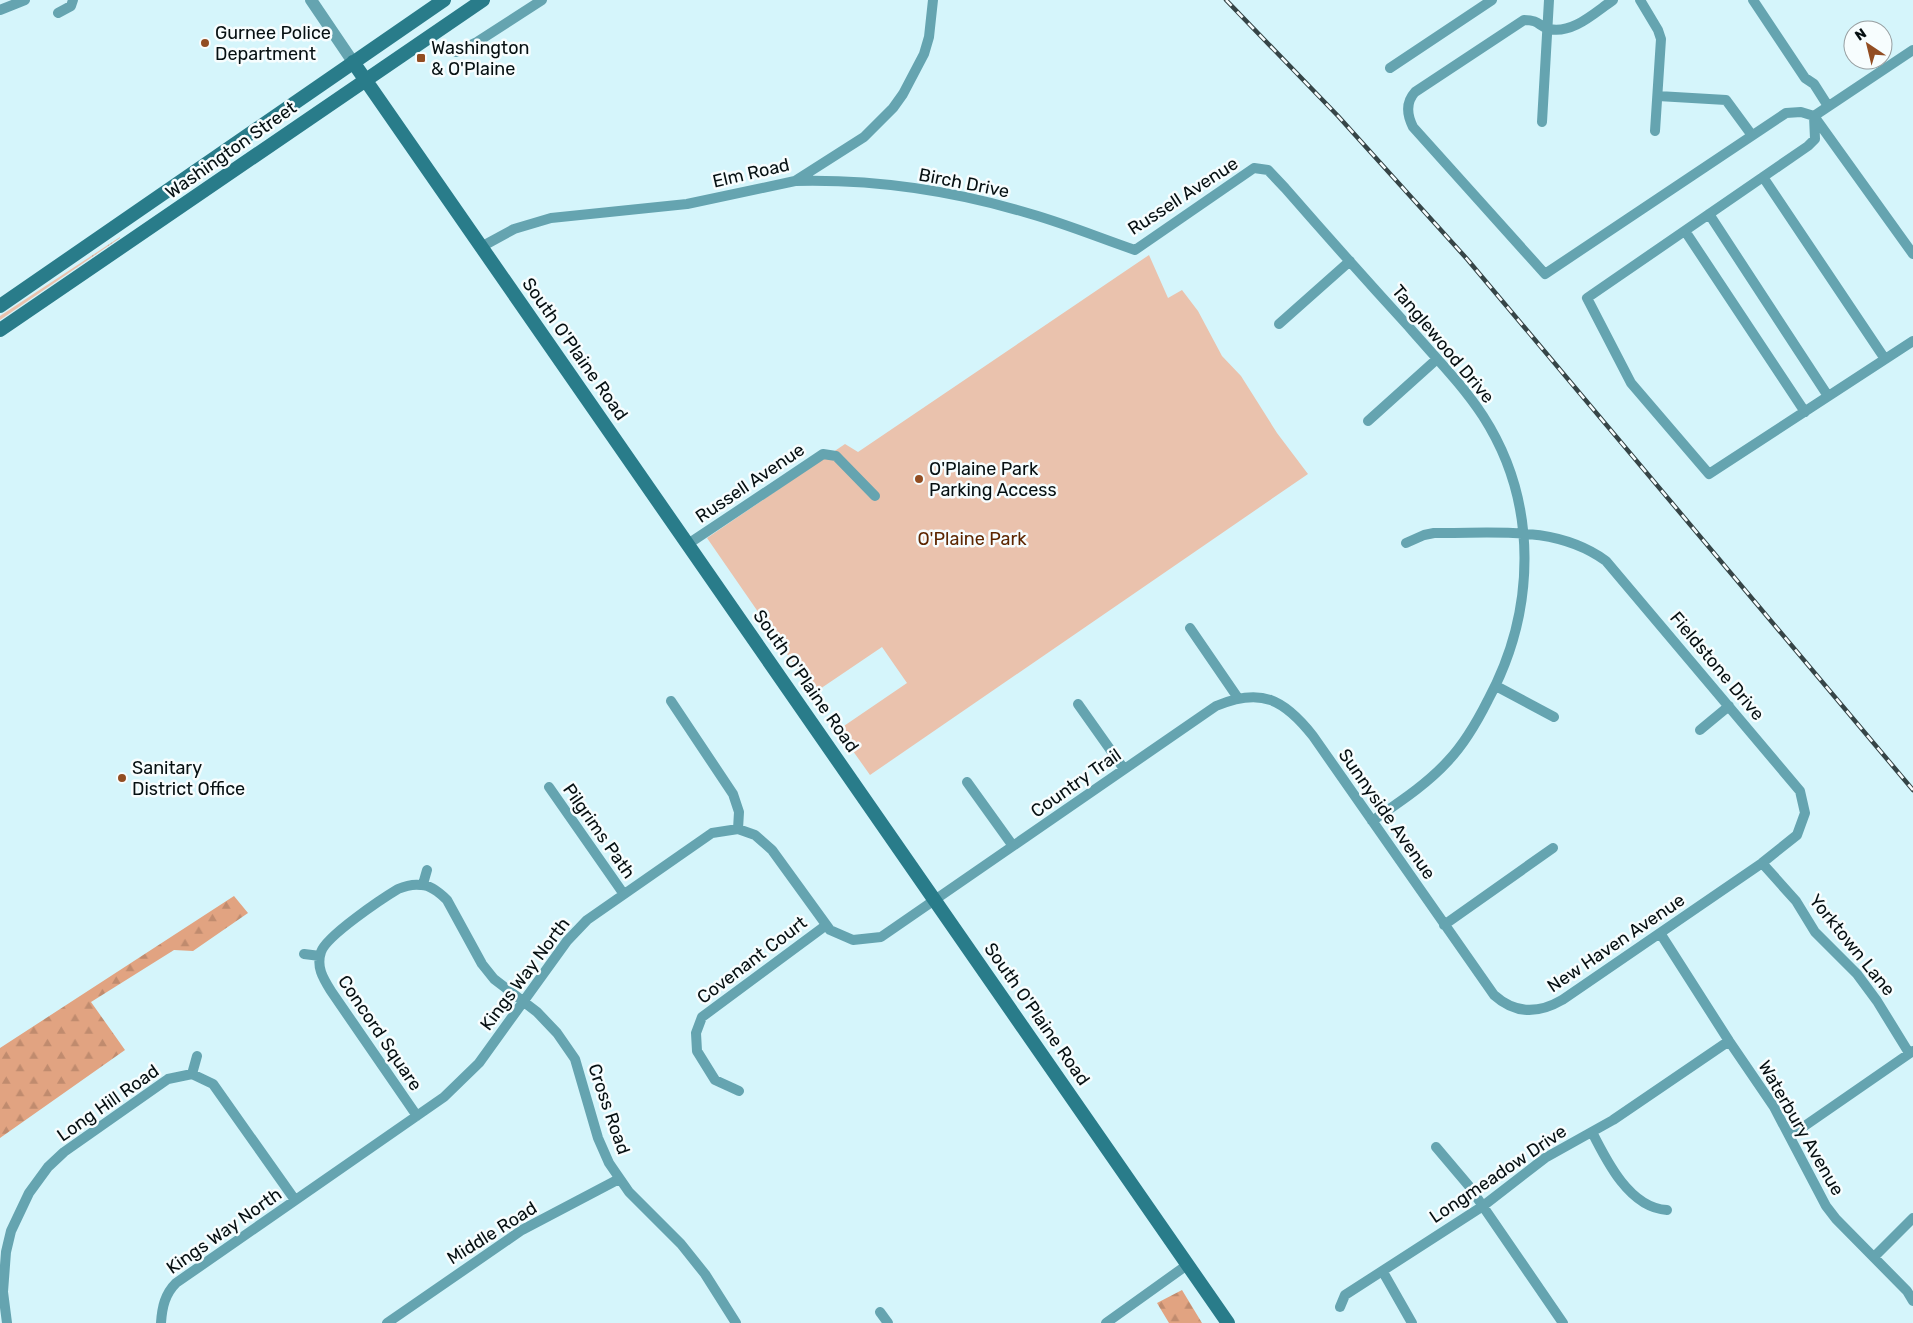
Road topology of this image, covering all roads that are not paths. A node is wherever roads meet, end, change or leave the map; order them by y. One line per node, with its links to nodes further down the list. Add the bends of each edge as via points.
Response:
1 (25, 0): 13 (street)
2 (73, 0): 14 (street, via 71,6)
3 (311, 0): 18 (street)
4 (444, 0): 18 (main road, Washington Street)
5 (483, 0): 20 (main road, Washington Street)
6 (542, 0): 17 (street)
7 (933, 0): 28 (street, Elm Road, via 924,54 893,108 864,137)
8 (1492, 0): 19 (street)
9 (1549, 0): 15 (street)
10 (1613, 0): 15 (street, via 1570,28)
11 (1640, 0): 21 (street, via 1661,39)
12 (1754, 0): 22 (street, via 1805,78 1814,84)
13 (0, 10)
14 (58, 13)
15 (1547, 28): 24 (street); 26 (street, via 1536,20 1524,20 1415,92 1407,111 1412,127 1545,274)
16 (1913, 50): 22 (street)
17 (456, 52)
18 (353, 62): 20 (main road, South O'Plaine Road); 36 (main road, Washington Street)
19 (1390, 68)
20 (366, 80): 33 (main road, South O'Plaine Road); 38 (main road, Washington Street)
21 (1658, 96): 25 (street); 26 (street, via 1726,100)
22 (1828, 106): 23 (street)
23 (1814, 116): 26 (street, via 1801,112 1786,113); 27 (street, via 1815,139); 34 (street)
24 (1542, 122)
25 (1655, 131)
26 (1751, 134)
27 (1764, 177): 30 (street); 41 (street)
28 (795, 181): 32 (street, Birch Drive, via 874,183 946,194 1031,214); 33 (street, Elm Road, via 687,204 551,218 514,229)
29 (1285, 188): 32 (street, Russell Avenue, via 1268,170 1254,168 1135,250); 35 (street, Tanglewood Drive)
30 (1710, 214): 31 (street); 42 (street)
31 (1686, 231): 43 (street); 43 (street, via 1587,298 1631,383 1708,474)
32 (1121, 245)
33 (481, 247): 48 (main road, South O'Plaine Road)
34 (1913, 254)
35 (1350, 261): 37 (street); 40 (street, Tanglewood Drive)
36 (0, 306)
37 (1279, 324)
38 (0, 330)
39 (1913, 341): 41 (street)
40 (1437, 359): 44 (street); 46 (street, Tanglewood Drive, via 1470,396 1495,437 1516,488)
41 (1885, 359): 42 (street)
42 (1828, 396): 43 (street)
43 (1805, 412)
44 (1368, 421)
45 (875, 496): 48 (street, Russell Avenue, via 836,456 823,454)
46 (1524, 534): 47 (street, Fieldstone Drive, via 1434,534); 50 (street, Tanglewood Drive, via 1521,612 1511,651); 54 (street, Fieldstone Drive, via 1564,538 1606,561)
47 (1406, 543)
48 (688, 544): 68 (main road, South O'Plaine Road)
49 (1190, 628): 51 (street)
50 (1496, 686): 55 (street); 60 (street, Tanglewood Drive, via 1470,734 1448,761 1418,789)
51 (1238, 698): 57 (street, Country Trail, via 1216,706); 60 (street, Sunnyside Avenue, via 1262,697 1275,701 1298,716)
52 (671, 701): 61 (street, via 733,794 739,812)
53 (1078, 704): 57 (street)
54 (1729, 706): 56 (street); 64 (street, Fieldstone Drive, via 1800,791 1805,813 1797,835)
55 (1554, 717)
56 (1700, 730)
57 (1124, 769): 62 (street, Country Trail)
58 (967, 782): 62 (street)
59 (549, 786): 67 (street, Pilgrims Path)
60 (1372, 821): 69 (street, Sunnyside Avenue)
61 (738, 829): 67 (street, Kings Way North, via 705,837); 70 (street, via 755,835 772,850)
62 (1013, 846): 68 (street, Country Trail)
63 (1553, 848): 69 (street)
64 (1762, 863): 71 (street, New Haven Avenue); 77 (street, Yorktown Lane, via 1796,902 1816,932 1857,974)
65 (427, 870): 66 (street)
66 (423, 884): 73 (street, via 400,888 336,933 324,945); 75 (street, via 447,900 482,964 494,980)
67 (623, 894): 75 (street, Kings Way North, via 587,920 567,940)
68 (936, 900): 70 (street, via 881,936 854,940 844,938); 91 (main road, South O'Plaine Road)
69 (1444, 925): 74 (street, Sunnyside Avenue)
70 (825, 926): 80 (street, Covenant Court, via 702,1017 696,1033 697,1051 715,1080)
71 (1660, 933): 74 (street, New Haven Avenue, via 1562,1000 1542,1010 1516,1008 1501,1001); 76 (street, Waterbury Avenue)
72 (304, 954): 73 (street)
73 (320, 956): 81 (street, Concord Square, via 320,970 326,983)
74 (1485, 984)
75 (522, 1002): 81 (street, Kings Way North, via 469,1074); 85 (street, Cross Road, via 550,1024 575,1059 598,1138)
76 (1729, 1041): 82 (street, Longmeadow Drive); 83 (street, Waterbury Avenue)
77 (1911, 1052): 83 (street)
78 (197, 1056): 79 (street)
79 (192, 1074): 86 (street, via 213,1084 223,1096); 96 (street, Long Hill Road, via 174,1077 160,1085 64,1152 39,1180 20,1208 6,1252 3,1292)
80 (739, 1090)
81 (417, 1116): 86 (street, Kings Way North)
82 (1592, 1132): 87 (street, Longmeadow Drive, via 1546,1158); 88 (street, via 1613,1170 1642,1202 1654,1209)
83 (1790, 1134): 90 (street, Waterbury Avenue, via 1810,1180 1826,1206)
84 (1436, 1147): 87 (street)
85 (620, 1179): 98 (street, Middle Road, via 522,1230); 99 (street, Cross Road, via 681,1244 705,1274)
86 (295, 1200): 97 (street, Kings Way North, via 176,1283 162,1305)
87 (1483, 1206): 92 (street, Longmeadow Drive); 104 (street)
88 (1667, 1210)
89 (1913, 1218): 90 (street)
90 (1874, 1257): 93 (street, Waterbury Avenue)
91 (1187, 1265): 101 (street); 102 (main road, South O'Plaine Road)
92 (1383, 1272): 94 (street, Longmeadow Drive, via 1345,1295); 103 (street)
93 (1913, 1301)
94 (1340, 1307)
95 (880, 1312): 100 (street)
96 (7, 1323)
97 (160, 1323)
98 (388, 1323)
99 (736, 1323)
100 (888, 1323)
101 (1106, 1323)
102 (1228, 1323)
103 (1412, 1323)
104 (1563, 1323)

